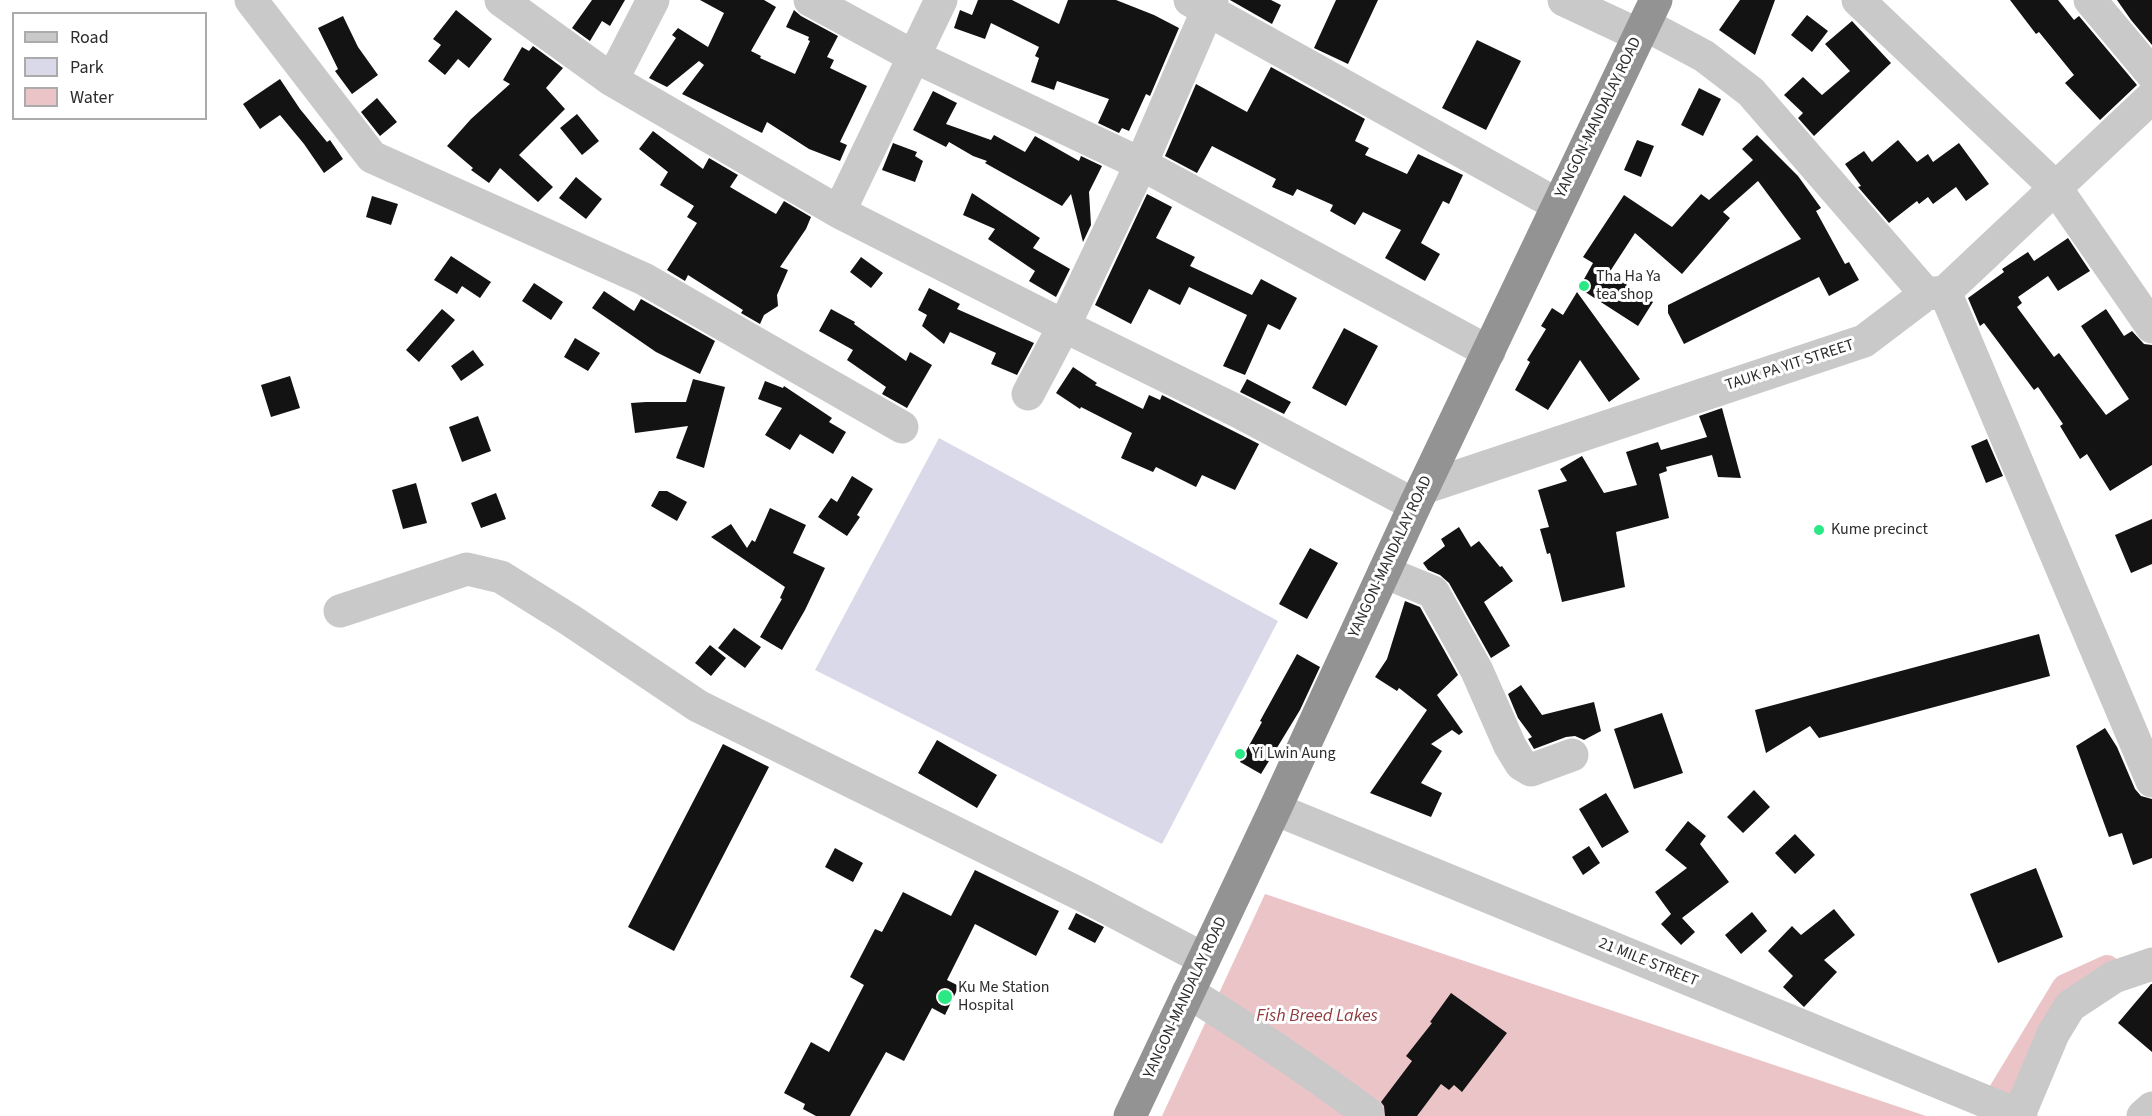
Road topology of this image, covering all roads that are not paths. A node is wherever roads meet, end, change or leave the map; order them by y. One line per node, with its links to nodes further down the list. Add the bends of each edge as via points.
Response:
1 (251, 0): 24 (street, via 372,157 644,279)
2 (501, 0): 13 (street)
3 (653, 0): 13 (street)
4 (810, 0): 11 (street)
5 (941, 0): 11 (street)
6 (1564, 0): 10 (street)
7 (1858, 0): 16 (street)
8 (2090, 0): 12 (street)
9 (1203, 3): 15 (street); 17 (street)
10 (1646, 20): 17 (highway, YANGON-MANDALAY ROAD); 19 (street, via 1704,56 1751,92)
11 (913, 56): 15 (street); 18 (street)
12 (2152, 74)
13 (612, 80): 18 (street)
14 (2152, 97): 16 (street, TAUK PA YIT STREET)
15 (1141, 164): 20 (street); 22 (street)
16 (2055, 187): 19 (street, TAUK PA YIT STREET); 21 (street)
17 (1558, 205): 22 (highway, YANGON-MANDALAY ROAD)
18 (839, 212): 20 (street)
19 (1936, 293): 25 (street, TAUK PA YIT STREET, via 1864,341); 29 (street)
20 (1064, 326): 23 (street); 25 (street)
21 (2152, 327)
22 (1489, 352): 25 (highway, YANGON-MANDALAY ROAD)
23 (1028, 394)
24 (902, 427)
25 (1419, 496): 26 (highway, YANGON-MANDALAY ROAD)
26 (1384, 572): 28 (street, via 1434,592 1521,764 1531,770); 30 (highway, YANGON-MANDALAY ROAD)
27 (340, 611): 31 (street, via 467,569 501,577 698,706)
28 (1572, 755)
29 (2152, 781)
30 (1275, 809): 31 (highway, YANGON-MANDALAY ROAD); 37 (street, 21 MILE STREET)
31 (1204, 959): 33 (highway, YANGON-MANDALAY ROAD)
32 (2152, 964): 37 (street, via 2114,977 2070,1005 2053,1034)
33 (1188, 992): 35 (highway, YANGON-MANDALAY ROAD); 36 (street, via 1339,1092 1367,1113)
34 (2152, 1108): 38 (street)
35 (1130, 1116)
36 (1365, 1116)
37 (2020, 1116)
38 (2143, 1116)

